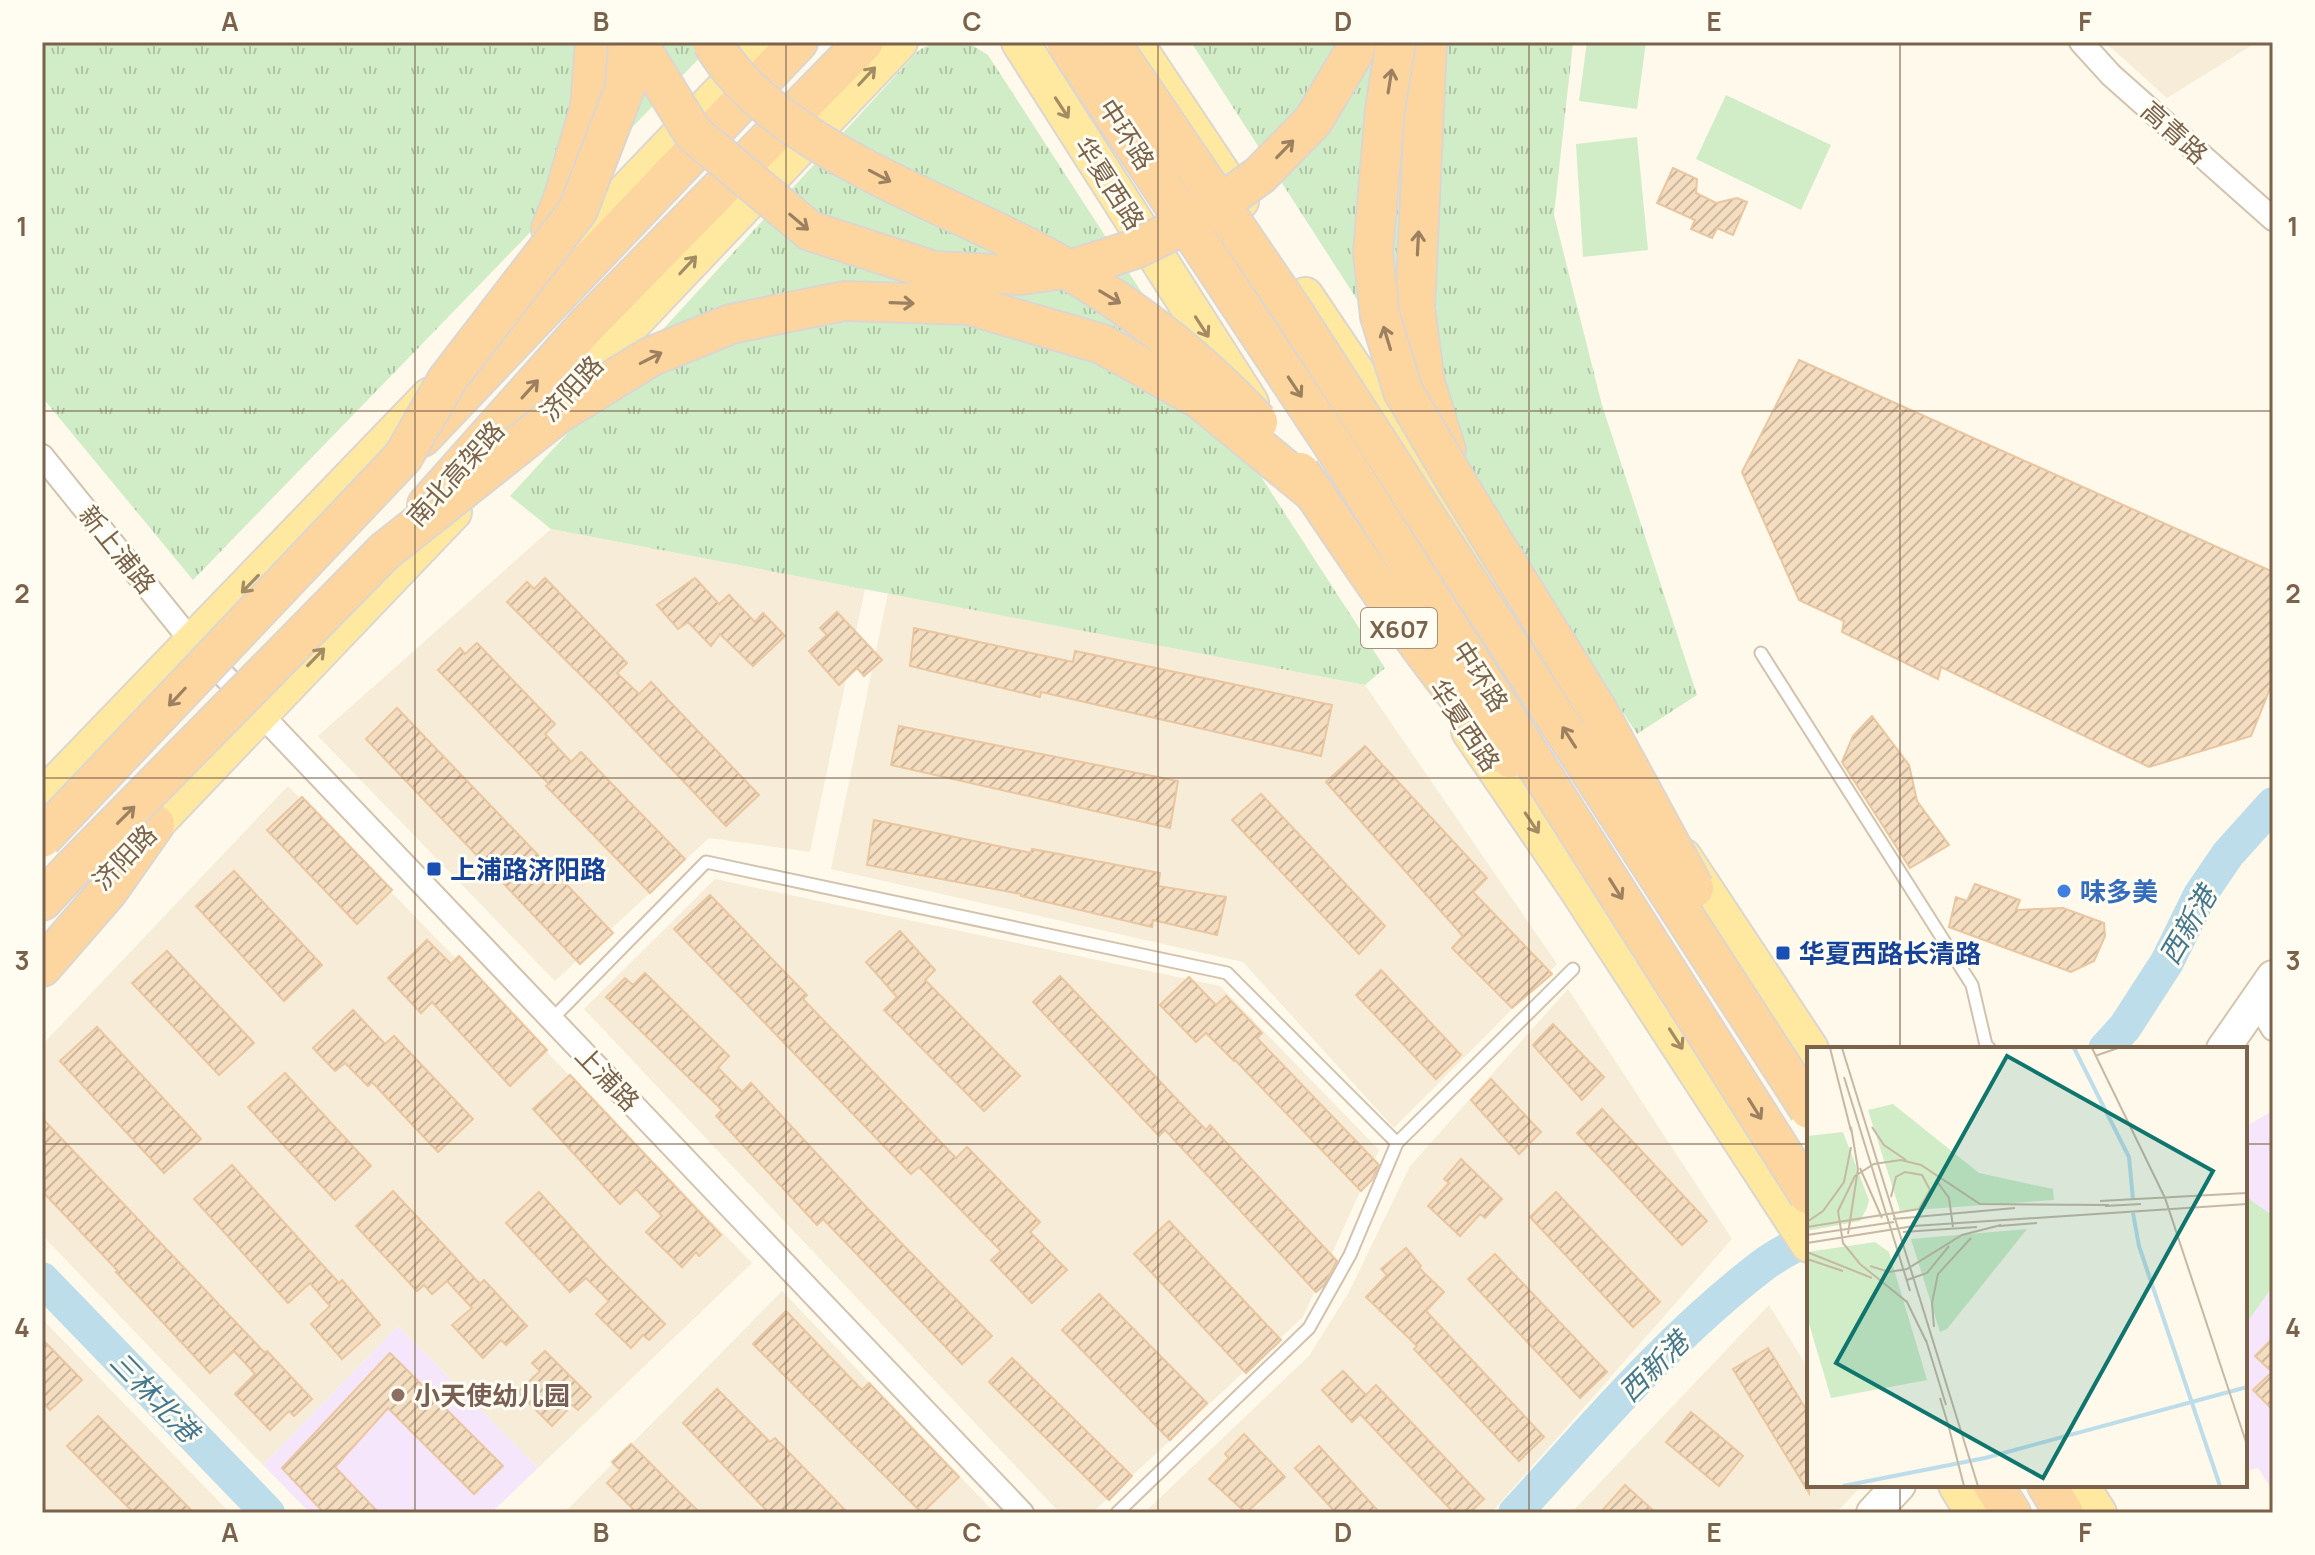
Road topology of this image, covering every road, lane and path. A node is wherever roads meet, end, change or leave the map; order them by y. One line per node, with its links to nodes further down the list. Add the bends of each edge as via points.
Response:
1 (595, 42): 18 (highway, bridge, via 590,108)
2 (628, 42): 18 (highway, bridge, via 625,88 578,210)
3 (637, 42): 13 (highway, one-way to 13, bridge, via 693,133 810,231 934,271 1020,275 1079,267 1135,249 1205,215 1260,175 1313,121)
4 (712, 42): 22 (highway, one-way to 22, bridge, via 723,61 771,108 831,150 1043,255 1141,316 1223,383 1288,454)
5 (769, 42): 24 (main road, one-way to 24)
6 (798, 42): 20 (highway, 南北高架路, bridge)
7 (864, 42): 23 (highway, 南北高架路, one-way to 7, bridge, via 587,325)
8 (899, 42): 26 (main road, 济阳路, one-way to 8)
9 (1020, 42): 42 (main road, 华夏西路 / X607, one-way to 42, via 1323,518)
10 (1066, 42): 30 (highway, 中环路, one-way to 30, bridge, via 1335,448)
11 (1110, 42): 39 (highway, 中环路, one-way to 11, bridge)
12 (1134, 42): 39 (main road, via 1760,971)
13 (1357, 42)
14 (1396, 42): 21 (highway, one-way to 14, bridge, via 1403,391 1380,316 1373,253)
15 (1427, 42): 21 (highway, one-way to 15, bridge, via 1425,383 1415,308)
16 (2081, 42): 17 (street, 高青路)
17 (2273, 219)
18 (539, 260): 20 (highway, bridge, via 447,380)
19 (42, 456): 24 (street, 新上浦路)
20 (403, 457): 29 (highway, 南北高架路, one-way to 29, bridge)
21 (1457, 483): 39 (highway, bridge, via 1598,711 1698,896)
22 (1314, 493): 23 (highway, one-way to 22, bridge, via 559,413 650,357 731,324 844,301 969,305 1102,344 1201,400); 30 (highway, bridge, via 1401,621 1475,717)
23 (385, 551): 31 (highway, 南北高架路, one-way to 23, bridge)
24 (193, 643): 26 (street, 上浦路); 27 (main road)
25 (1761, 653): 37 (lane, via 1972,985)
26 (262, 713): 28 (main road, 济阳路); 35 (street, 上浦路)
27 (42, 798)
28 (155, 824): 32 (highway, via 108,891)
29 (42, 839)
30 (1588, 845): 42 (highway, 中环路, one-way to 42, bridge)
31 (42, 901)
32 (45, 955)
33 (1573, 969): 41 (lane)
34 (2265, 989): 36 (street); 38 (main road)
35 (552, 1019): 41 (lane, via 706,862 1227,973); 49 (street, 上浦路)
36 (2273, 1029)
37 (1988, 1047)
38 (2224, 1047)
39 (1797, 1059): 40 (highway, 中环路, bridge)
40 (1807, 1101)
41 (1397, 1143): 50 (lane, via 1350,1255 1309,1328)
42 (1798, 1202): 43 (main road, 华夏西路 / X607)
43 (1807, 1236)
44 (1897, 1487): 51 (main road)
45 (1958, 1487): 52 (main road)
46 (1994, 1487): 53 (highway)
47 (2048, 1487): 54 (highway)
48 (2081, 1487): 55 (main road)
49 (1022, 1513)
50 (1117, 1513)
51 (1873, 1513)
52 (1974, 1513)
53 (2011, 1513)
54 (2064, 1513)
55 (2098, 1513)

